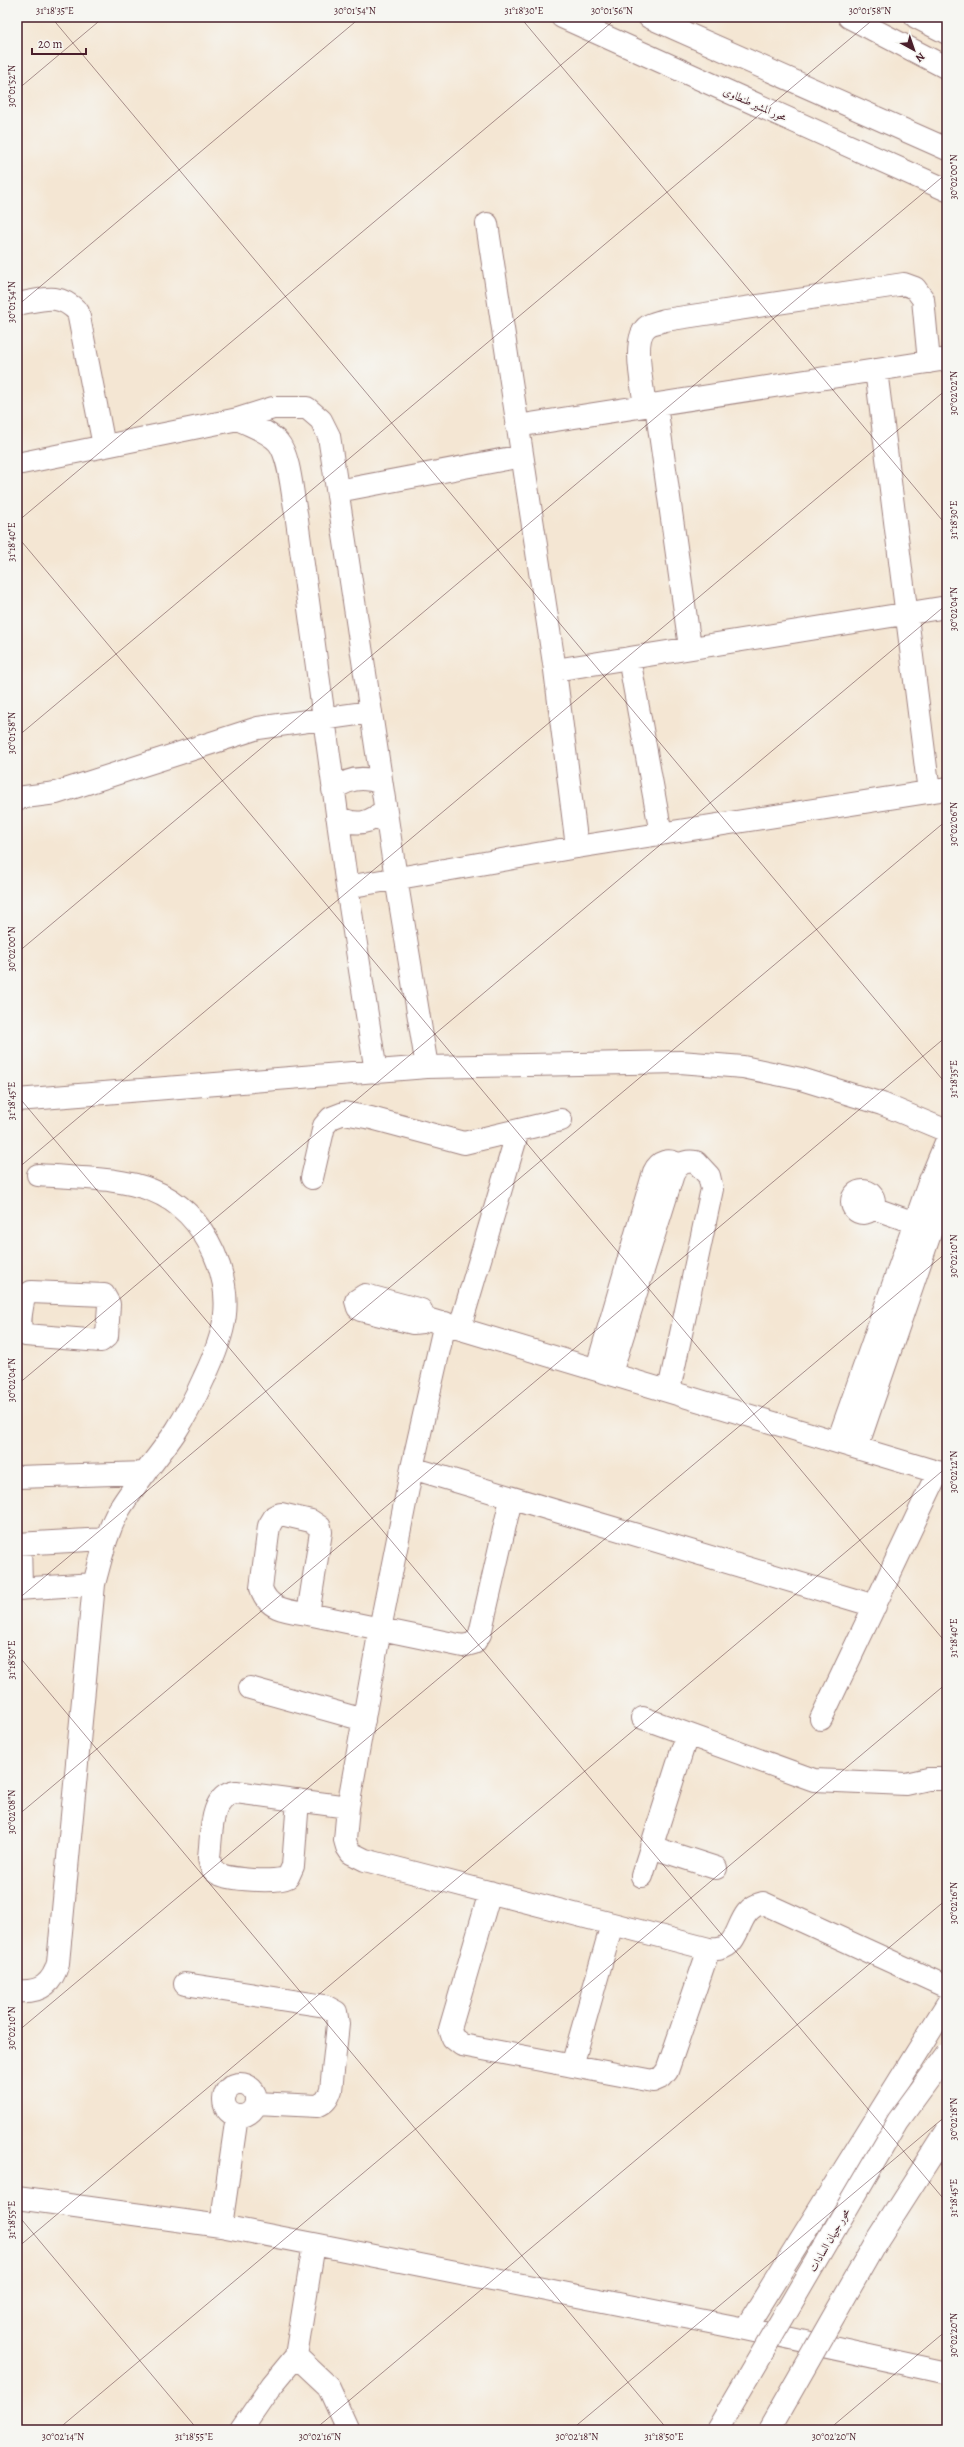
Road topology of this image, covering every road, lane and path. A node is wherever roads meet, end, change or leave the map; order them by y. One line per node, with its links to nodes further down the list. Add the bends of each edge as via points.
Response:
1 (562, 17): 8 (main road, محور المشير طنطاوى)
2 (649, 17): 7 (main road)
3 (849, 17): 6 (main road)
4 (916, 17): 5 (main road)
5 (947, 33)
6 (947, 68)
7 (947, 149)
8 (947, 190)
9 (487, 224): 15 (main road)
10 (17, 304): 16 (main road, via 54,298 68,302 78,312)
11 (938, 360): 12 (main road); 13 (main road, via 923,299 915,288 904,284 666,320 648,326 640,336 639,350)
12 (876, 370): 13 (main road); 21 (main road)
13 (650, 406): 15 (main road); 22 (main road)
14 (238, 420): 16 (main road); 19 (main road, via 273,408 307,408 321,420 329,436); 26 (main road, via 265,432 278,442 285,454 296,513)
15 (517, 426): 17 (main road)
16 (104, 446): 18 (main road)
17 (522, 456): 19 (main road); 24 (main road)
18 (17, 464)
19 (338, 491): 25 (main road)
20 (947, 607): 21 (main road)
21 (907, 612): 22 (main road); 29 (main road)
22 (690, 647): 23 (main road)
23 (628, 658): 24 (main road); 33 (main road)
24 (555, 670): 34 (main road)
25 (371, 712): 26 (main road); 27 (main road)
26 (324, 718): 28 (main road); 30 (main road, via 258,728 56,792)
27 (381, 783): 28 (main road, via 357,778 340,784); 31 (main road)
28 (333, 790): 32 (main road)
29 (938, 791): 33 (main road)
30 (17, 798)
31 (385, 809): 32 (main road, via 372,821 363,823 345,821); 35 (main road)
32 (337, 816): 36 (main road)
33 (661, 834): 34 (main road)
34 (578, 847): 35 (main road)
35 (396, 878): 36 (main road); 37 (main road)
36 (347, 887): 38 (main road)
37 (427, 1067): 38 (main road); 42 (main road, via 680,1062 743,1068 802,1079 882,1104)
38 (376, 1072): 39 (main road)
39 (17, 1100)
40 (561, 1120): 41 (main road)
41 (518, 1131): 45 (main road, via 464,1143 344,1113 331,1118 324,1126); 50 (main road)
42 (947, 1131)
43 (947, 1140): 48 (main road)
44 (38, 1175): 55 (main road, via 130,1182 148,1187 174,1203 191,1219 205,1237 218,1263 226,1297 226,1315 220,1345 180,1425)
45 (312, 1178)
46 (947, 1184): 53 (main road)
47 (873, 1208): 48 (main road)
48 (915, 1223): 53 (main road)
49 (424, 1318): 50 (main road)
50 (452, 1325): 51 (main road); 54 (main road)
51 (604, 1370): 52 (main road); 52 (main road, via 642,1244 656,1167 660,1163 670,1161 679,1165 690,1161 696,1162 709,1176 712,1189)
52 (669, 1390): 53 (main road)
53 (848, 1444): 56 (main road)
54 (412, 1468): 58 (main road); 65 (main road)
55 (146, 1473): 57 (main road); 59 (main road, via 120,1508)
56 (943, 1474): 63 (main road)
57 (17, 1477)
58 (511, 1499): 63 (main road); 65 (main road, via 480,1634 474,1643 463,1646)
59 (106, 1539): 60 (main road); 61 (main road)
60 (19, 1544): 62 (main road)
61 (94, 1584): 62 (main road); 82 (main road, via 58,1963 55,1976 47,1985 36,1991)
62 (19, 1589)
63 (875, 1606): 68 (main road)
64 (308, 1614): 65 (main road)
65 (380, 1629): 69 (main road)
66 (250, 1688): 69 (main road)
67 (643, 1718): 70 (main road)
68 (821, 1719)
69 (364, 1720): 73 (main road)
70 (687, 1735): 71 (main road, via 814,1780 906,1784 928,1779); 74 (main road)
71 (947, 1779)
72 (298, 1800): 72 (main road, via 236,1792 228,1793 221,1798 216,1810 210,1865 225,1876 276,1881 288,1878 293,1866); 73 (main road)
73 (348, 1807): 77 (main road, via 345,1840 351,1853)
74 (651, 1847): 75 (main road); 76 (main road)
75 (716, 1868)
76 (642, 1876)
77 (490, 1892): 78 (main road); 85 (main road, via 450,2029 451,2034 462,2045)
78 (612, 1924): 79 (main road); 85 (main road)
79 (709, 1949): 81 (main road, via 716,1950 728,1946 746,1912 753,1905 763,1903); 85 (main road, via 670,2064 662,2077 653,2081)
80 (185, 1984): 86 (main road, via 324,2006 336,2012 338,2024 331,2090 324,2103 317,2106)
81 (947, 1987)
82 (17, 1991)
83 (947, 2004): 92 (main road)
84 (947, 2054): 97 (main road, محور جيهان السادات, bridge, via 898,2121)
85 (572, 2066)
86 (256, 2103): 87 (main road, via 250,2113); 87 (main road, via 256,2096 248,2087 231,2087 224,2098 224,2104 227,2110)
87 (237, 2116): 90 (main road)
88 (947, 2131): 98 (main road, bridge, via 876,2242)
89 (17, 2198): 90 (main road)
90 (221, 2226): 91 (main road)
91 (314, 2244): 92 (main road); 93 (main road)
92 (745, 2329): 94 (main road)
93 (296, 2356): 95 (main road); 96 (main road, via 328,2386)
94 (947, 2373)
95 (241, 2430)
96 (348, 2430)
97 (717, 2430)
98 (769, 2430)

